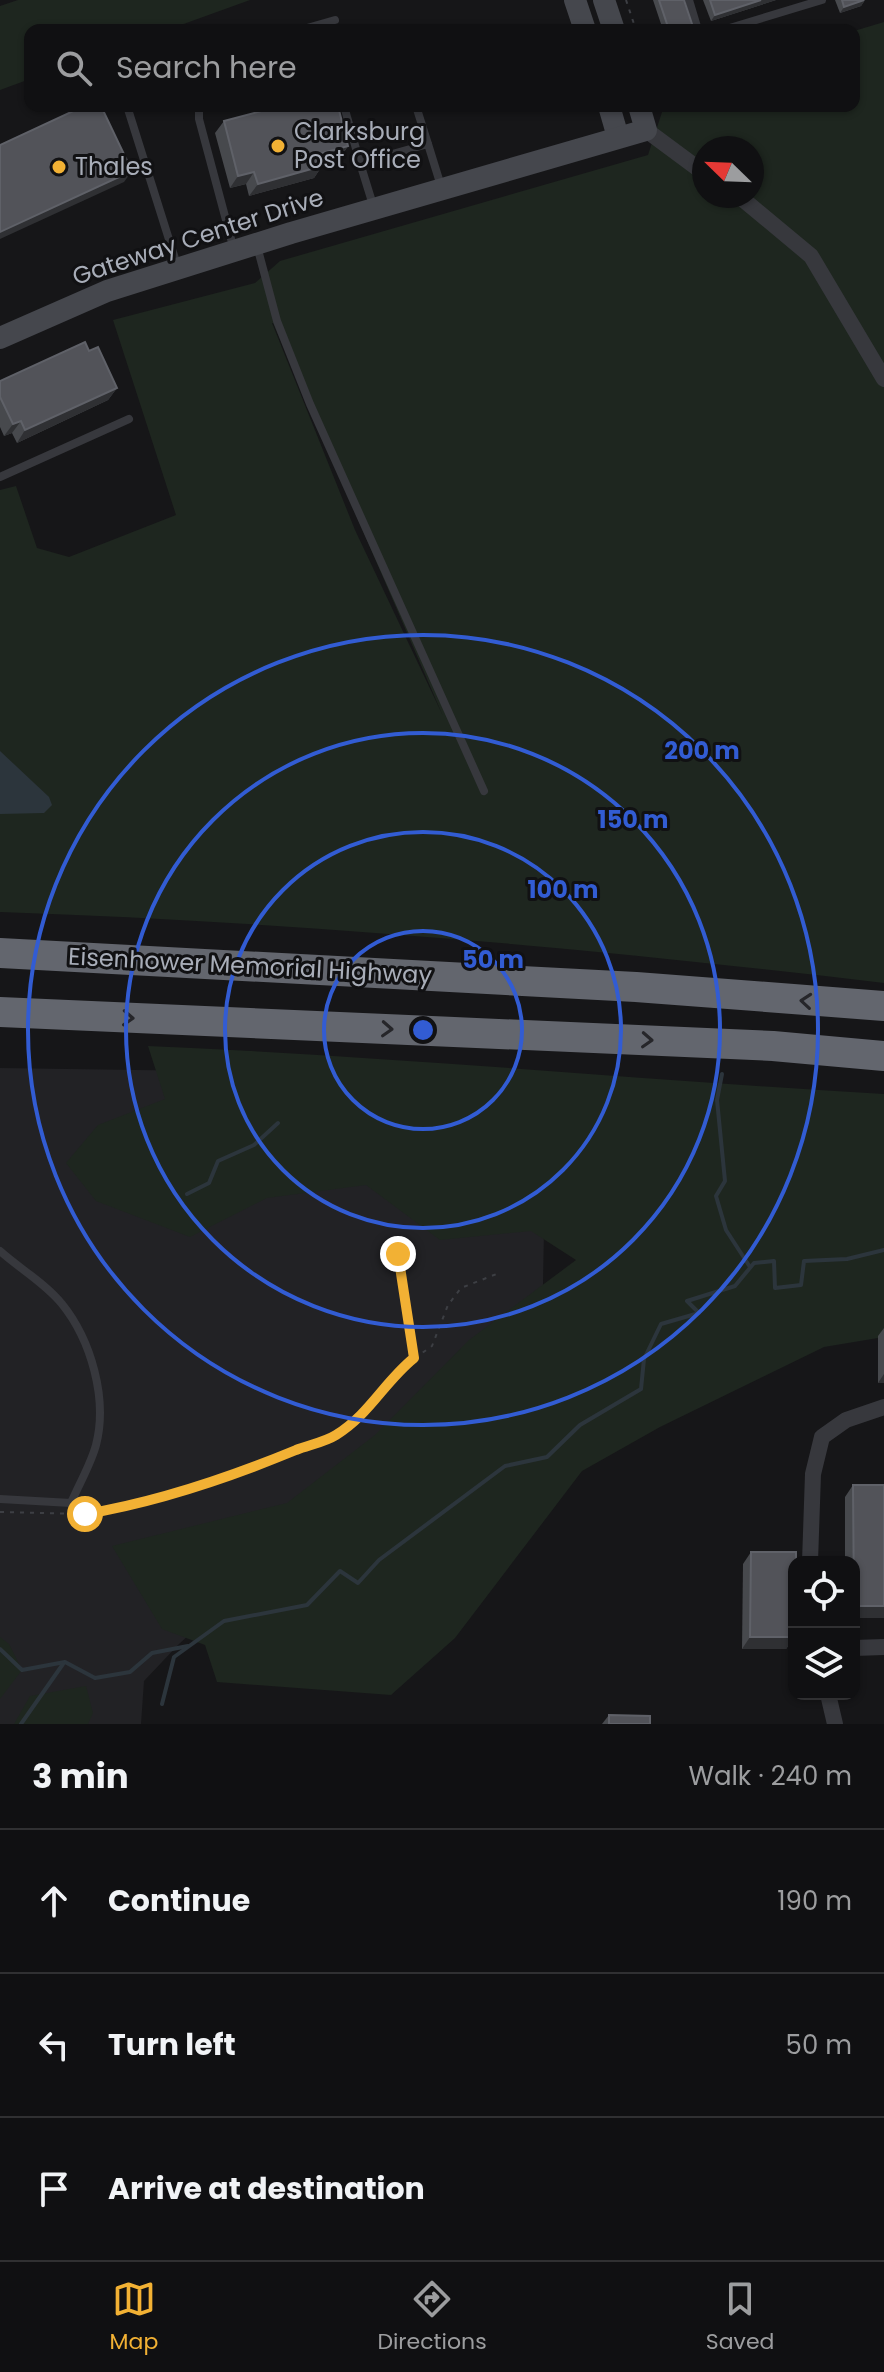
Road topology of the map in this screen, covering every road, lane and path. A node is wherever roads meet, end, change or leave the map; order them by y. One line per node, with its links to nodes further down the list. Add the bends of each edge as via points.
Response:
1 (575, 0): 8 (street)
2 (604, 0): 9 (street)
3 (626, 0): 10 (path)
4 (689, 0): 11 (lane)
5 (822, 0): 12 (lane)
6 (335, 20): 7 (lane)
7 (321, 24)
8 (583, 24)
9 (612, 24)
10 (634, 24)
11 (696, 24)
12 (743, 24)
13 (129, 112): 29 (lane)
14 (199, 112): 28 (lane)
15 (346, 112): 22 (lane)
16 (418, 112): 21 (lane)
17 (611, 112): 20 (street)
18 (641, 112): 19 (street)
19 (646, 130): 20 (street, Gateway Center Drive); 23 (street)
20 (618, 137): 24 (street, Gateway Center Drive)
21 (428, 144): 22 (lane); 24 (lane)
22 (360, 163): 26 (lane)
23 (692, 164)
24 (443, 190): 26 (street, Gateway Center Drive)
25 (753, 208): 31 (street, via 811,256)
26 (374, 209): 27 (street, Gateway Center Drive)
27 (256, 244): 28 (street, Gateway Center Drive); 34 (lane, via 277,321 310,404)
28 (234, 251): 29 (street, Gateway Center Drive)
29 (178, 269): 30 (street, Gateway Center Drive, via 107,291)
30 (0, 338)
31 (884, 379)
32 (129, 419): 33 (lane)
33 (0, 477)
34 (484, 791)
35 (0, 953): 36 (highway, Eisenhower Memorial Highway, one-way to 35, via 636,987)
36 (884, 1006)
37 (0, 1012): 38 (highway, one-way to 38, via 757,1045)
38 (884, 1056)
39 (0, 1251): 44 (lane, via 46,1287 75,1322 92,1359 98,1404 96,1444 71,1503)
40 (398, 1254): 42 (path)
41 (499, 1273): 42 (path, via 461,1288 448,1305 432,1346)
42 (414, 1358): 45 (path, via 394,1373 358,1419 334,1437 261,1466 128,1507 85,1514)
43 (884, 1407): 46 (street, via 846,1420 822,1437 813,1474)
44 (0, 1499)
45 (0, 1512)
46 (810, 1556)
47 (884, 1647): 48 (street)
48 (860, 1648)
49 (829, 1700): 50 (street)
50 (835, 1724)

